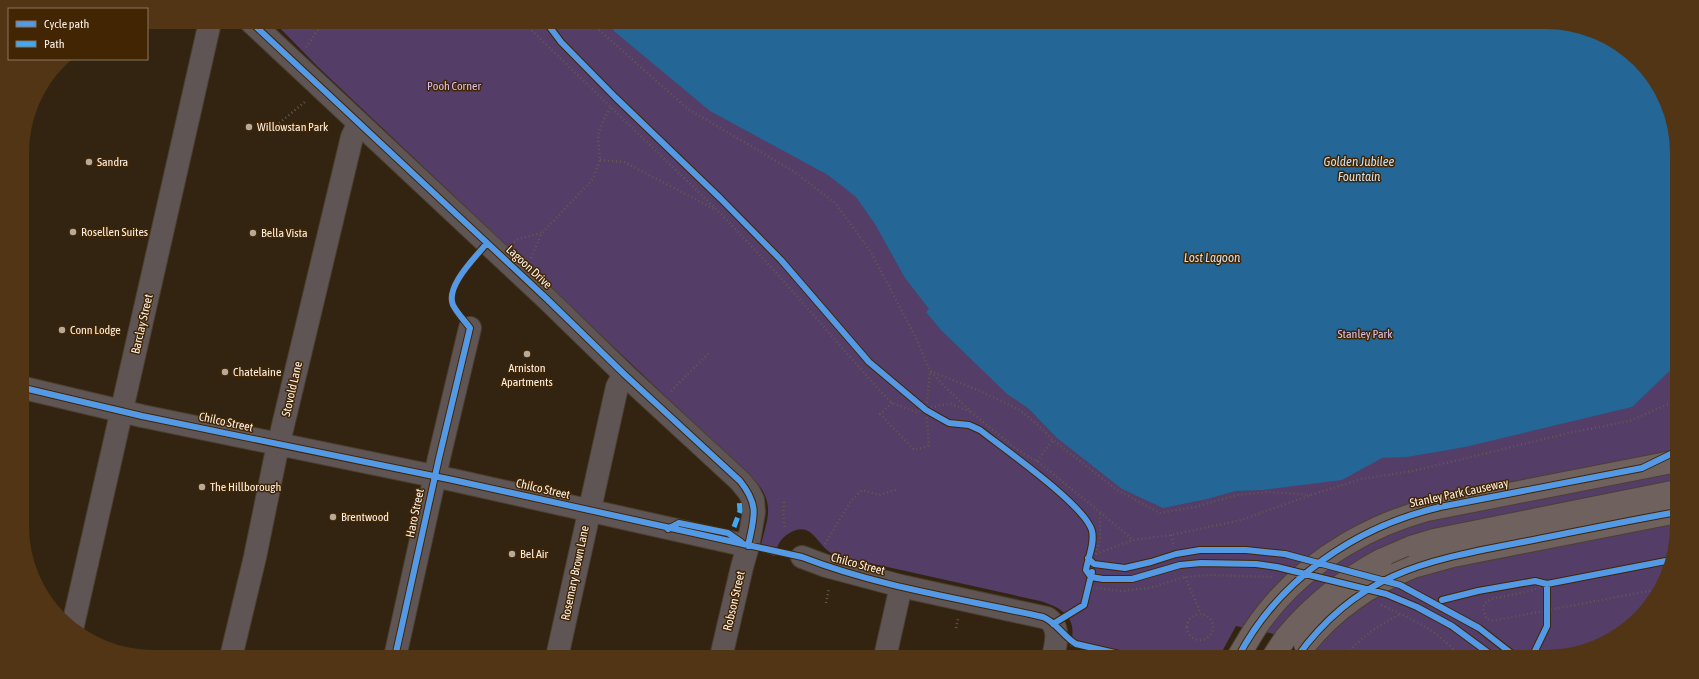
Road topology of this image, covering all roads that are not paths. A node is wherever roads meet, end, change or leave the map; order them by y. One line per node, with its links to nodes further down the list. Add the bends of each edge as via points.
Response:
1 (208, 29): 7 (street, Barclay Street)
2 (258, 29): 3 (street, Lagoon Drive)
3 (359, 123): 5 (street, Lagoon Drive); 8 (street, Stovold Lane, via 352,137)
4 (470, 328): 12 (street, Haro Street)
5 (624, 374): 14 (street, Rosemary Brown Lane, via 617,388); 16 (street, Lagoon Drive, via 749,492 754,512)
6 (29, 389): 7 (street, Chilco Street)
7 (122, 411): 8 (street, Chilco Street); 19 (street, Barclay Street)
8 (279, 445): 12 (street, Chilco Street); 21 (street, Stovold Lane)
9 (1670, 454): 11 (highway)
10 (1670, 462): 11 (highway, Stanley Park Causeway)
11 (1642, 468): 27 (highway, Stanley Park Causeway, bridge, via 1427,510 1379,527 1324,559 1294,584 1268,611)
12 (435, 476): 14 (street, Chilco Street); 22 (street, Haro Street)
13 (1670, 492): 20 (highway, bridge, via 1416,545 1381,560 1352,577 1322,600)
14 (589, 511): 16 (street, Chilco Street); 23 (street, Rosemary Brown Lane)
15 (1670, 513): 20 (highway, bridge, via 1459,554 1413,567 1382,581 1351,600)
16 (748, 546): 24 (street, Robson Street)
17 (802, 557): 18 (street, Chilco Street)
18 (901, 586): 25 (street); 26 (street, Chilco Street, via 1043,617 1050,620 1056,631)
19 (74, 621)
20 (1296, 646)
21 (233, 650)
22 (397, 650)
23 (559, 650)
24 (724, 650)
25 (887, 650)
26 (1055, 650)
27 (1242, 650)

